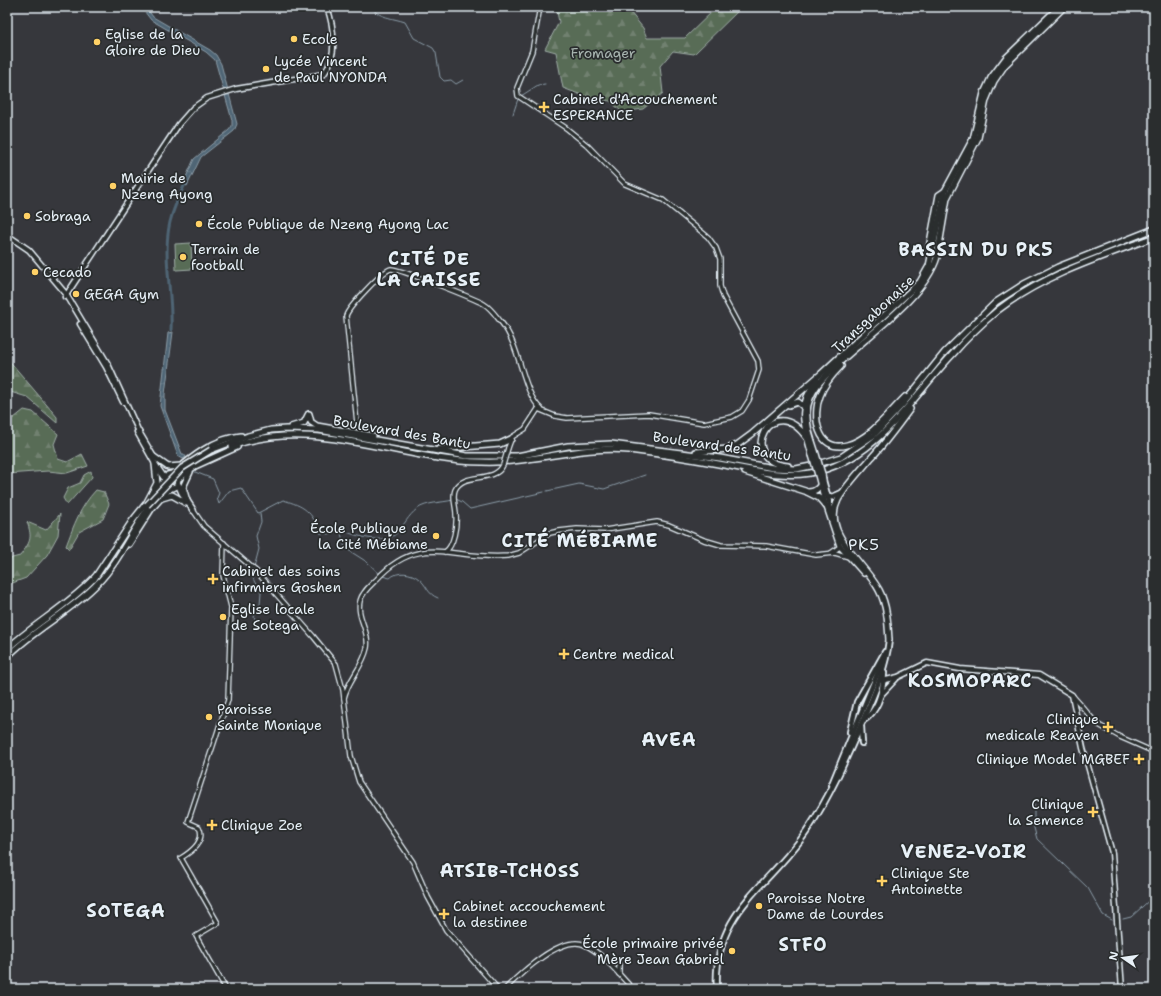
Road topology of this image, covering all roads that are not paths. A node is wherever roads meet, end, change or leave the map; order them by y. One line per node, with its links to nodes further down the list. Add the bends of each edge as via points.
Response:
1 (327, 7): 8 (main road, via 333,39 330,62 324,74 229,91 201,101 186,115)
2 (540, 7): 16 (street, via 532,51 517,88 518,96 587,145 625,184 663,200 710,240 720,258 720,286 723,296 759,363 749,400 736,416 704,423 656,414 564,418)
3 (1059, 7): 10 (highway, Transgabonaise, via 995,71 984,92 973,139 945,191 926,273 912,290)
4 (1064, 7): 9 (highway, Transgabonaise, via 1005,66 991,87 978,138 947,198 937,257 926,281)
5 (1154, 229): 11 (highway, Boulevard des Bantu, via 1058,267 1007,295 972,324)
6 (7, 235): 8 (main road, via 29,250)
7 (1154, 237): 12 (highway, Boulevard des Bantu, via 1061,273 999,309 950,356)
8 (65, 294): 32 (main road, via 111,370 138,430); 34 (main road, via 106,367 141,442)
9 (849, 354): 11 (highway, via 826,384 817,404 817,426 820,436 829,443 842,446 858,440); 19 (highway, Transgabonaise, via 824,377 813,392 807,409)
10 (822, 373): 14 (highway, Transgabonaise, via 810,389); 15 (highway)
11 (919, 384): 37 (highway, Boulevard des Bantu, via 864,443 841,457)
12 (916, 398): 33 (highway, Boulevard des Bantu, via 871,446 846,462 825,470 782,475); 44 (highway, via 885,442)
13 (535, 402): 16 (street); 17 (street); 18 (street, via 514,342 487,305 413,274 392,268 381,275 350,308 346,316)
14 (804, 406): 15 (highway, via 796,402); 19 (highway); 23 (highway, Transgabonaise, via 803,421)
15 (781, 410): 30 (highway, via 737,445 719,451)
16 (543, 411): 17 (street, via 538,409)
17 (535, 414): 24 (street, via 525,429)
18 (357, 424)
19 (808, 427): 31 (highway, Transgabonaise)
20 (286, 429): 21 (highway, Boulevard des Bantu); 25 (highway, Boulevard des Bantu, via 319,430); 25 (highway, via 302,424 309,414 311,422 317,426)
21 (248, 436): 29 (highway, Boulevard des Bantu); 35 (highway, via 222,441)
22 (260, 438): 29 (highway, Boulevard des Bantu); 33 (highway, Boulevard des Bantu, via 308,435 441,458 480,462 501,463 569,452 611,450); 36 (highway)
23 (807, 438): 31 (highway, Transgabonaise); 37 (highway, via 796,424 779,420 764,430 761,445 766,456 776,464)
24 (511, 439): 26 (highway); 28 (street)
25 (381, 440): 27 (highway, Boulevard des Bantu)
26 (503, 444): 27 (highway, via 450,450); 28 (highway)
27 (420, 448): 30 (highway, Boulevard des Bantu, via 461,456 500,457 526,455 577,445 611,444)
28 (508, 448): 53 (street, bridge, via 503,466 498,472 467,480 457,486 454,492 456,516)
29 (212, 452): 48 (highway, bridge, via 186,465)
30 (691, 454): 37 (highway, Boulevard des Bantu, via 779,469)
31 (814, 454): 40 (highway, bridge)
32 (154, 457): 35 (highway, via 170,468); 38 (highway)
33 (703, 461): 42 (highway)
34 (155, 464): 38 (highway); 48 (highway, via 157,485)
35 (182, 466): 38 (highway)
36 (194, 466): 39 (highway); 47 (highway, via 184,484)
37 (811, 466)
38 (168, 477): 39 (highway); 41 (highway); 48 (highway)
39 (178, 481): 41 (highway); 47 (highway)
40 (822, 482): 42 (highway, via 815,491); 43 (highway); 45 (main road)
41 (172, 488): 46 (highway); 47 (highway)
42 (805, 491): 49 (highway, via 819,498)
43 (822, 492): 45 (highway); 49 (main road)
44 (842, 493): 45 (highway); 51 (highway)
45 (828, 496): 51 (main road)
46 (157, 502): 47 (highway, via 172,495); 61 (highway, via 127,547)
47 (186, 502): 50 (highway)
48 (147, 506): 61 (highway, via 115,561); 63 (highway, via 94,579)
49 (827, 507): 54 (highway)
50 (193, 510): 52 (street, via 204,526)
51 (833, 516): 54 (highway)
52 (224, 542): 55 (street); 59 (street)
53 (452, 542): 56 (street, via 449,549); 57 (street, via 453,551)
54 (843, 545): 58 (street); 60 (highway); 62 (highway, via 871,576 880,591 888,617)
55 (233, 550): 59 (street, via 228,550); 70 (street, via 254,569 332,659)
56 (444, 552): 57 (street); 71 (street, via 408,555 381,575 363,594 360,611 367,635 367,646 363,660)
57 (456, 553): 58 (street, via 508,556 520,553 550,533 564,530 605,530 657,522 718,545 763,545 816,554)
58 (831, 553): 60 (street)
59 (224, 555): 85 (street, via 223,575 231,607 228,700 188,822 199,827 200,836 193,850 181,858 217,922 196,936)
60 (849, 557): 62 (highway, via 867,576 877,592)
61 (98, 583): 65 (highway)
62 (888, 640): 64 (main road); 69 (main road)
63 (7, 649)
64 (885, 652): 67 (main road); 68 (main road)
65 (7, 657)
66 (898, 677): 69 (main road); 72 (main road, via 927,663 960,669 1039,675); 73 (main road)
67 (868, 681): 68 (main road); 75 (main road)
68 (874, 681): 69 (main road); 76 (main road)
69 (882, 681): 73 (main road); 76 (main road)
70 (342, 684): 71 (street, via 345,688); 74 (street)
71 (349, 686): 74 (street)
72 (1072, 695): 77 (street); 78 (main road)
73 (880, 696): 76 (main road, via 872,712)
74 (344, 698): 86 (street, via 349,748 359,782 413,862 446,930)
75 (856, 708): 76 (main road); 79 (main road)
76 (861, 720): 79 (main road); 80 (main road); 82 (main road)
77 (1093, 720): 78 (main road, via 1083,722); 81 (street, via 1120,737)
78 (1079, 728): 90 (main road, via 1112,853)
79 (849, 742): 82 (main road)
80 (862, 743)
81 (1154, 752)
82 (830, 792): 89 (main road, via 806,832 787,857 736,913 722,947)
83 (610, 966): 84 (street); 84 (street, via 619,964); 87 (street, via 586,946 571,945 539,959)
84 (619, 974): 88 (street)
85 (226, 989)
86 (498, 989)
87 (505, 989)
88 (633, 989)
89 (717, 989)
90 (1122, 989)

